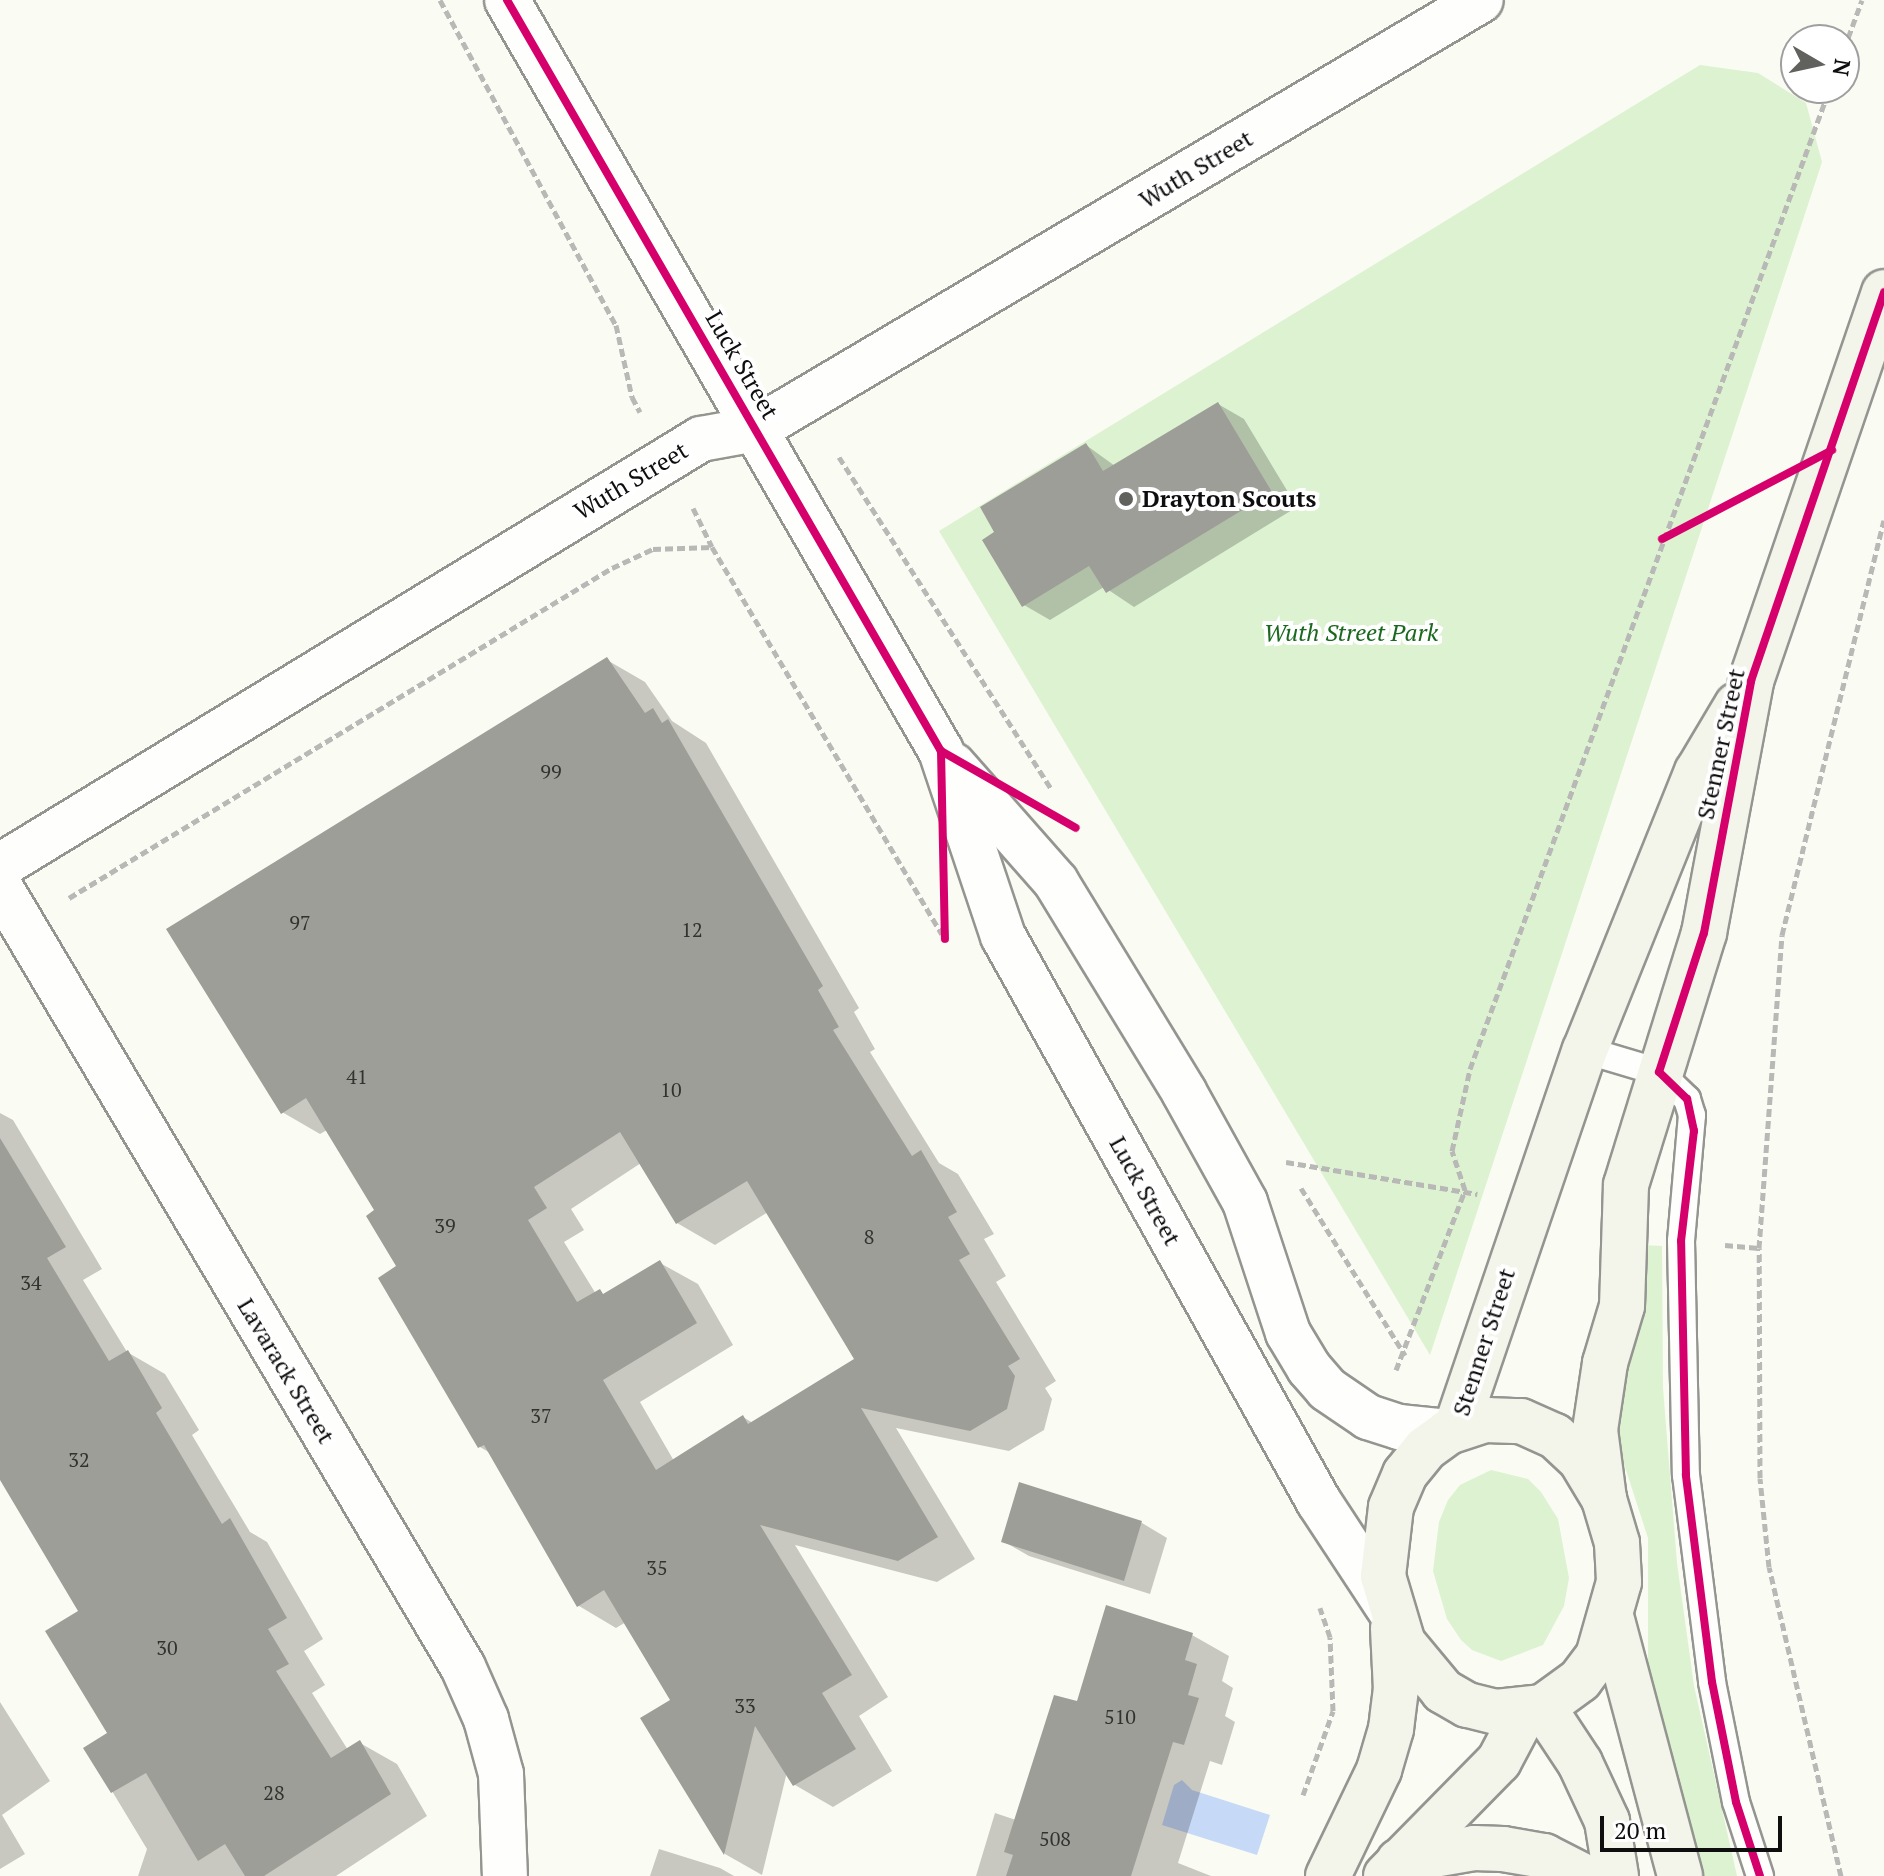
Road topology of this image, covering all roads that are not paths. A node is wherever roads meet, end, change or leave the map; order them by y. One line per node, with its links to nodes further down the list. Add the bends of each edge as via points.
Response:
1 (507, 0): 4 (street, Luck Street)
2 (1481, 0): 4 (street, Wuth Street)
3 (1884, 292): 5 (main road, Stenner Street)
4 (756, 429): 6 (street, Luck Street); 7 (street, Wuth Street, via 701,439)
5 (1751, 681): 9 (main road, Stenner Street, via 1697,772); 10 (main road, Stenner Street, via 1704,933)
6 (941, 751): 11 (street, Luck Street, via 1056,882 1184,1092 1245,1202 1288,1333 1309,1368 1327,1389 1368,1417 1399,1427); 13 (street, Luck Street, via 1003,936 1319,1502)
7 (0, 866)
8 (0, 887): 17 (street, Lavarack Street, via 463,1667 486,1719 501,1774)
9 (1585, 1050): 10 (lane); 11 (main road, Stenner Street)
10 (1659, 1072): 12 (main road, Stenner Street, via 1626,1185 1622,1306 1598,1396 1595,1430); 22 (lane, via 1687,1099 1694,1131 1681,1241 1686,1475 1712,1682 1736,1802)
11 (1452, 1430): 12 (main road, via 1486,1420 1521,1421 1555,1436 1580,1459); 13 (main road, via 1425,1449 1405,1474 1391,1507 1383,1565)
12 (1604, 1499): 14 (main road, via 1617,1543 1619,1582)
13 (1391, 1612): 15 (main road, via 1403,1643 1443,1691 1467,1705); 18 (main road, via 1396,1690 1391,1729 1379,1770)
14 (1612, 1620): 15 (main road, via 1598,1656 1580,1680); 21 (main road)
15 (1534, 1709): 16 (main road, via 1499,1761); 20 (main road, via 1603,1811)
16 (1393, 1869): 19 (main road, via 1474,1848 1503,1849 1544,1856)
17 (505, 1876)
18 (1328, 1876)
19 (1583, 1876)
20 (1616, 1876)
21 (1680, 1876)
22 (1760, 1876)

